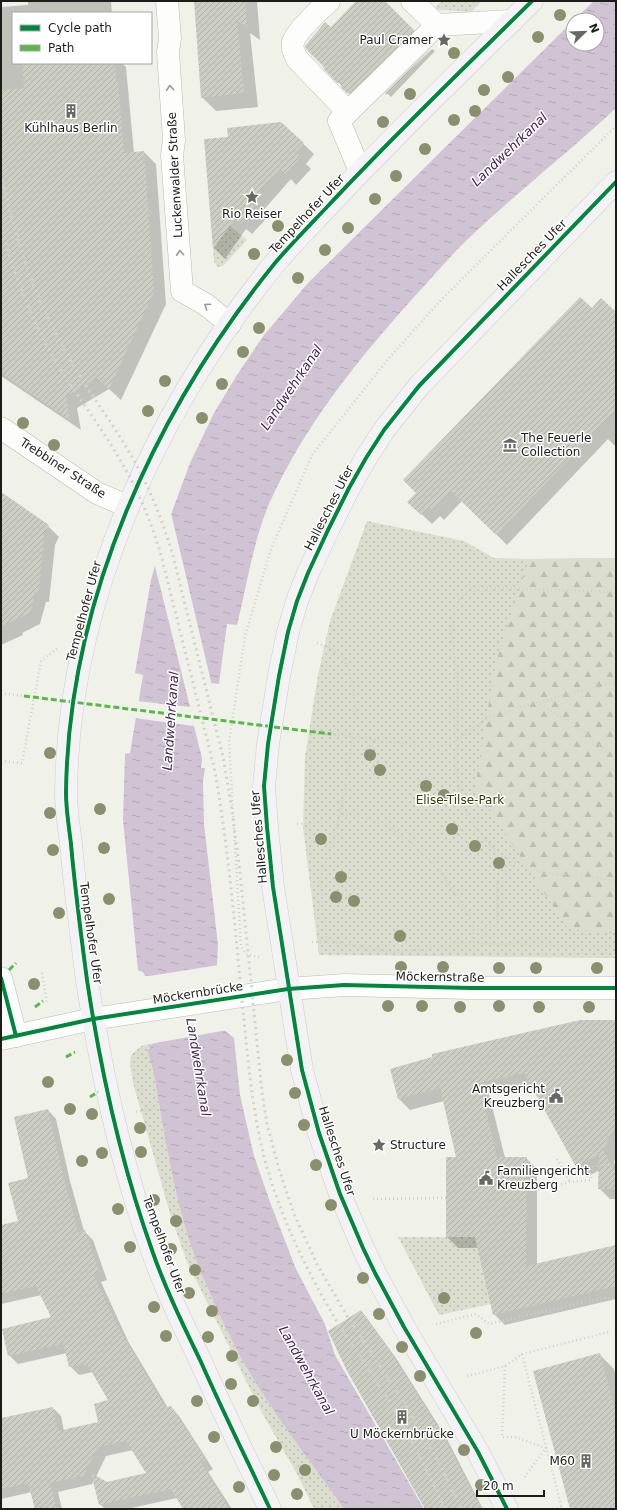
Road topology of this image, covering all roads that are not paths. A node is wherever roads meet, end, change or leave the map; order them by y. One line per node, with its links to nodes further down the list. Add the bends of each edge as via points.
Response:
1 (168, 1): 10 (street, Luckenwalder Straße, one-way to 1, via 205,304 182,291 172,155 174,140 168,52)
2 (329, 1): 7 (street, via 296,35 292,42 293,52 297,60)
3 (412, 1): 6 (street)
4 (532, 1): 5 (main road, Tempelhofer Ufer)
5 (512, 21): 6 (street); 8 (main road, Tempelhofer Ufer)
6 (436, 25): 7 (street)
7 (348, 112): 8 (street, via 339,121)
8 (360, 171): 10 (main road, Tempelhofer Ufer, via 276,262)
9 (616, 182): 15 (main road, Hallesches Ufer, via 419,386 384,430 349,488 308,573 297,601 280,668 264,786 273,887)
10 (230, 324): 12 (main road, Tempelhofer Ufer, via 196,374)
11 (1, 428): 12 (street, Trebbiner Straße, via 97,493)
12 (127, 506): 17 (main road, Tempelhofer Ufer, via 99,584 79,663 69,740 66,798 75,892)
13 (1, 978): 18 (street)
14 (616, 988): 15 (street, Möckernstraße, via 344,985)
15 (288, 989): 16 (street, Möckernstraße); 20 (main road, Hallesches Ufer, via 309,1099 328,1161 362,1248 392,1305 478,1452)
16 (264, 992): 17 (street, Möckernbrücke)
17 (93, 1019): 18 (street); 19 (main road, Tempelhofer Ufer, via 125,1167 154,1256 188,1335)
18 (9, 1037)
19 (270, 1509)
20 (507, 1509)

